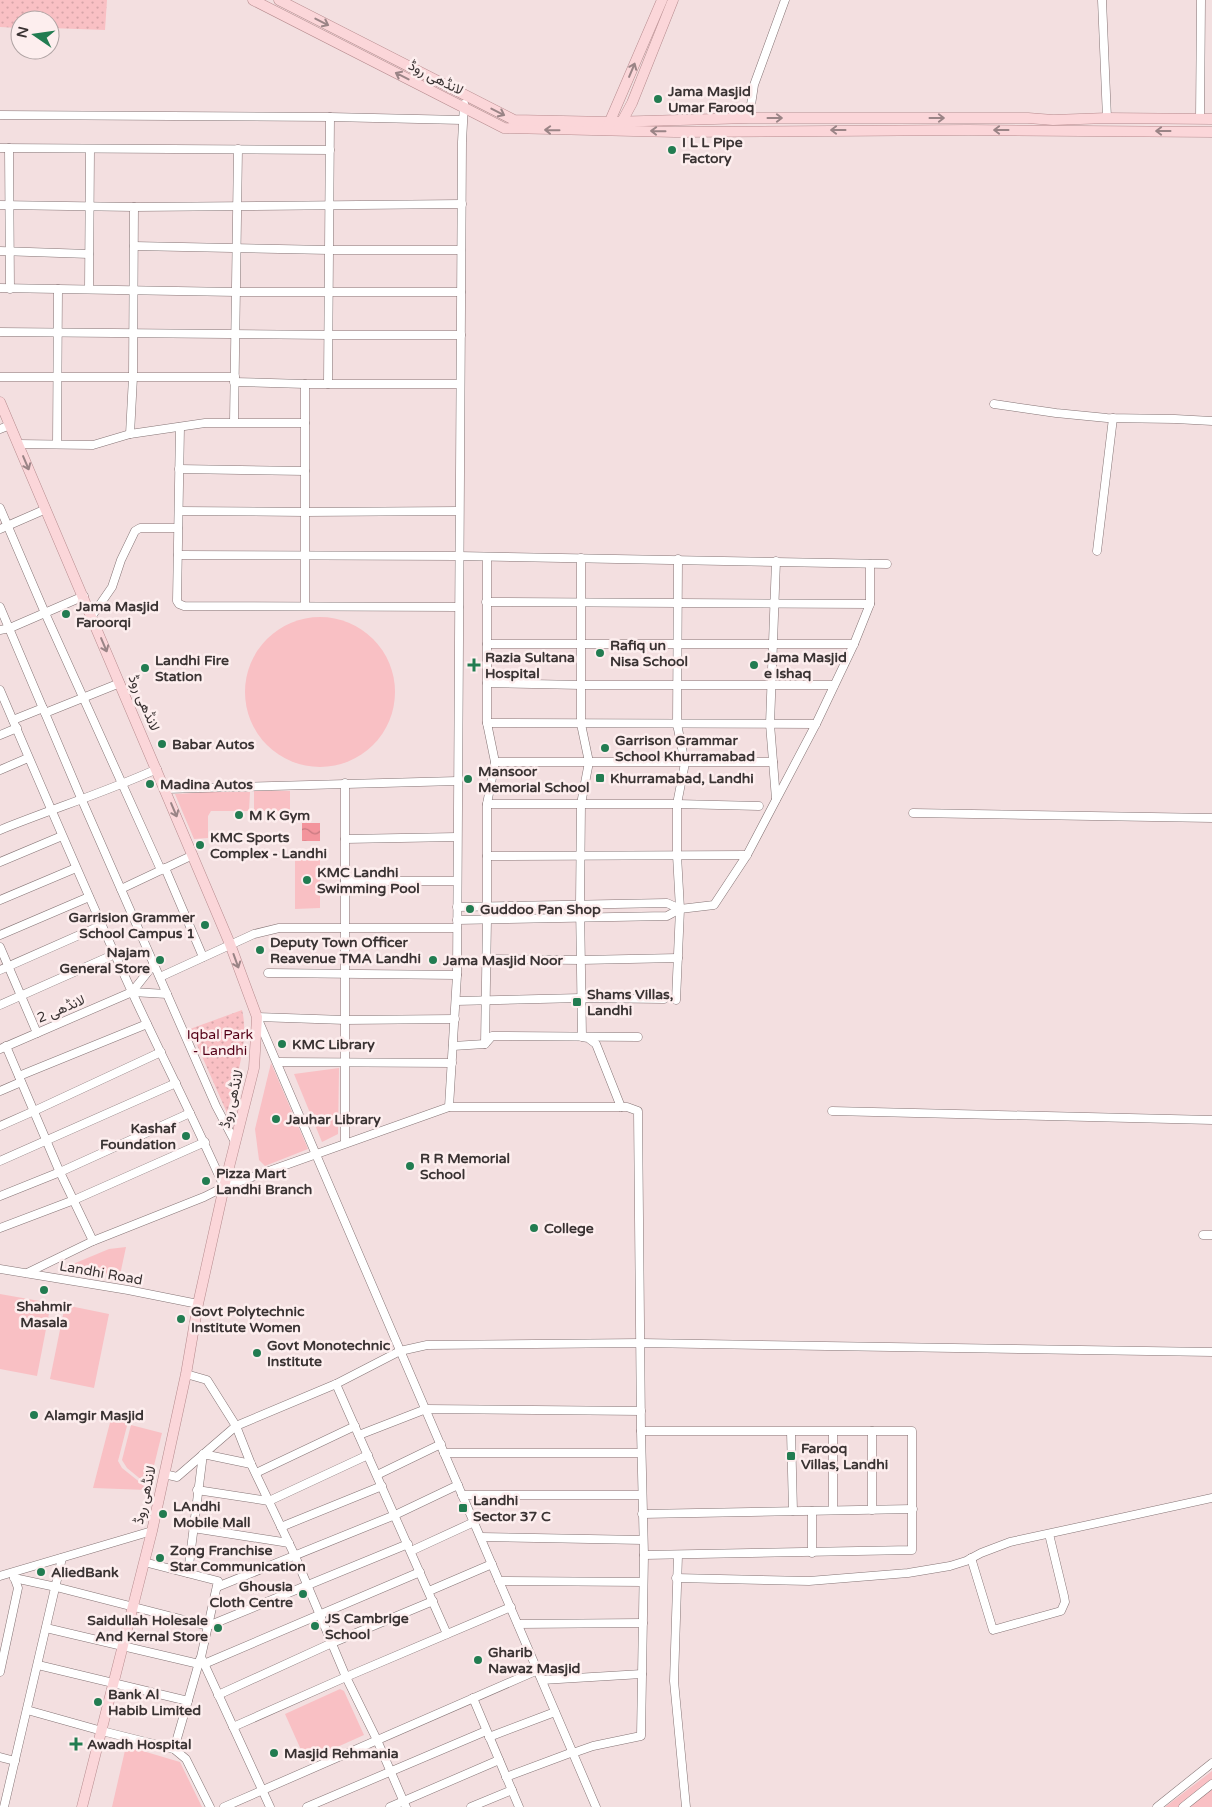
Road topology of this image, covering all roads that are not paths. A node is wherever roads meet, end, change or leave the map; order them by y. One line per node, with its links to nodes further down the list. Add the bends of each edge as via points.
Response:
1 (253, 0): 9 (main road, لانڈھی روڈ)
2 (279, 0): 8 (main road, لانڈھی روڈ, one-way to 8)
3 (662, 0): 19 (main road, one-way to 3)
4 (673, 0): 20 (main road)
5 (785, 0): 14 (street, via 754,84)
6 (1102, 0): 15 (street)
7 (1201, 0): 16 (street)
8 (343, 33): 9 (main road); 10 (main road, لانڈھی روڈ)
9 (337, 43): 11 (main road, لانڈھی روڈ, one-way to 9)
10 (467, 96): 11 (street); 19 (main road, لانڈھی روڈ, one-way to 19, via 514,120)
11 (462, 107): 18 (street); 19 (main road, لانڈھی روڈ, one-way to 11, via 504,128)
12 (0, 115): 13 (street)
13 (330, 117): 18 (street); 26 (street)
14 (749, 118): 15 (main road, one-way to 15); 20 (main road)
15 (1107, 118): 16 (main road)
16 (1200, 119): 17 (main road)
17 (1212, 119)
18 (462, 120): 27 (street)
19 (608, 126): 20 (main road, لانڈھی روڈ)
20 (620, 126): 21 (main road, one-way to 20)
21 (1212, 132)
22 (0, 148): 23 (street)
23 (9, 148): 25 (street); 29 (street)
24 (238, 149): 25 (street); 26 (street); 31 (street)
25 (90, 150): 30 (street)
26 (330, 150): 32 (street)
27 (462, 204): 32 (street); 37 (street)
28 (0, 205): 29 (street)
29 (10, 205): 30 (street); 39 (street)
30 (90, 205): 33 (street); 40 (street)
31 (237, 205): 32 (street); 33 (street); 35 (street)
32 (330, 205): 36 (street)
33 (134, 207): 34 (street)
34 (134, 246): 35 (street); 45 (street)
35 (236, 249): 36 (street); 46 (street)
36 (329, 250): 37 (street); 47 (street)
37 (461, 250): 48 (street)
38 (0, 252): 39 (street)
39 (10, 252): 40 (street); 42 (street)
40 (89, 254): 44 (street)
41 (0, 288): 42 (street)
42 (10, 289): 43 (street)
43 (58, 289): 44 (street); 50 (street)
44 (89, 289): 45 (street)
45 (133, 290): 46 (street); 51 (street)
46 (236, 292): 47 (street); 52 (street)
47 (328, 292): 48 (street); 53 (street)
48 (461, 292): 54 (street)
49 (0, 332): 50 (street)
50 (58, 332): 51 (street); 56 (street)
51 (133, 333): 52 (street); 57 (street)
52 (235, 335): 53 (street); 58 (street)
53 (329, 335): 54 (street); 60 (street)
54 (461, 335): 61 (street)
55 (0, 377): 56 (street)
56 (58, 377): 57 (street); 72 (street)
57 (132, 377): 58 (street); 70 (street)
58 (234, 380): 59 (street); 66 (street)
59 (305, 384): 60 (street); 67 (street)
60 (328, 384): 61 (street)
61 (460, 384): 78 (street)
62 (0, 402): 68 (main road, لانڈھی روڈ)
63 (994, 404): 64 (street)
64 (1113, 418): 65 (street); 82 (street)
65 (1212, 421)
66 (234, 422): 67 (street); 69 (street)
67 (305, 423): 74 (street)
68 (5, 427): 71 (main road, لانڈھی روڈ)
69 (180, 427): 70 (street); 73 (street)
70 (130, 434): 72 (street, via 93,445)
71 (18, 444): 72 (street); 76 (main road, لانڈھی روڈ, one-way to 76)
72 (57, 444)
73 (179, 469): 74 (street); 77 (street)
74 (305, 471): 79 (street)
75 (0, 508): 80 (street)
76 (46, 509): 80 (street); 92 (main road, لانڈھی روڈ)
77 (179, 511): 79 (street); 81 (street)
78 (459, 511): 79 (street); 85 (street)
79 (305, 512): 84 (street)
80 (4, 527): 101 (street)
81 (178, 528): 83 (street); 102 (street, via 140,528 136,531 112,587)
82 (1097, 552)
83 (178, 555): 84 (street); 98 (street, via 179,604)
84 (305, 556): 85 (street); 98 (street)
85 (459, 556): 86 (street); 100 (street)
86 (487, 557): 87 (street); 93 (street)
87 (581, 558): 88 (street); 94 (street)
88 (678, 559): 89 (street); 95 (street)
89 (776, 561): 90 (street); 96 (street)
90 (870, 564): 91 (street); 97 (street)
91 (887, 564)
92 (84, 596): 101 (street); 102 (main road, لانڈھی روڈ)
93 (486, 602): 94 (street); 105 (street)
94 (580, 602): 95 (street); 106 (street)
95 (678, 603): 96 (street); 107 (street)
96 (774, 604): 97 (street); 108 (street)
97 (870, 604): 109 (street)
98 (305, 606): 100 (street)
99 (0, 607): 103 (street)
100 (459, 607): 135 (street)
101 (45, 613): 103 (street); 117 (street)
102 (92, 616): 110 (main road, لانڈھی روڈ, one-way to 110)
103 (10, 628): 104 (street); 119 (street)
104 (0, 630)
105 (486, 644): 106 (street); 111 (street)
106 (581, 644): 107 (street); 114 (street)
107 (678, 644): 108 (street); 115 (street)
108 (773, 644): 109 (street); 112 (street)
109 (854, 644): 113 (street)
110 (120, 683): 117 (street); 133 (main road, لانڈھی روڈ)
111 (487, 683): 114 (street); 121 (street)
112 (771, 684): 113 (street); 115 (street); 124 (street)
113 (834, 684): 125 (street)
114 (581, 685): 115 (street); 122 (street)
115 (678, 685): 123 (street)
116 (0, 690): 118 (street)
117 (83, 698): 119 (street); 137 (street)
118 (2, 700): 120 (street)
119 (44, 710): 120 (street); 139 (street)
120 (13, 720): 126 (street)
121 (487, 723): 122 (street); 129 (street)
122 (581, 724): 123 (street); 130 (street)
123 (677, 724): 124 (street); 132 (street)
124 (770, 724): 125 (street); 131 (street)
125 (816, 724): 140 (street)
126 (17, 728): 127 (street); 128 (street)
127 (0, 736)
128 (28, 758): 134 (street); 145 (street)
129 (495, 762): 130 (street); 141 (street)
130 (589, 762): 132 (street); 142 (street)
131 (773, 762): 132 (street); 140 (street)
132 (685, 763): 143 (street)
133 (157, 769): 137 (street); 138 (main road, لانڈھی روڈ)
134 (0, 770)
135 (458, 781): 136 (street); 150 (street)
136 (345, 783): 138 (street); 151 (street)
137 (122, 784): 139 (street); 159 (street)
138 (165, 789): 152 (main road, لانڈھی روڈ, one-way to 152)
139 (81, 798): 145 (street); 162 (street)
140 (776, 800): 154 (street)
141 (487, 804): 142 (street); 155 (street)
142 (581, 804): 143 (street); 156 (street)
143 (677, 804): 144 (street); 153 (street)
144 (760, 806)
145 (51, 810): 148 (street); 149 (street)
146 (913, 813): 147 (street)
147 (1212, 818)
148 (0, 830)
149 (62, 836): 157 (street); 158 (street)
150 (458, 837): 151 (street); 161 (street)
151 (345, 839): 160 (street)
152 (193, 855): 159 (street); 175 (main road, لانڈھی روڈ)
153 (677, 855): 154 (street); 156 (street); 168 (street)
154 (747, 855): 168 (street, via 714,906)
155 (487, 856): 156 (street); 167 (street)
156 (581, 856): 165 (street)
157 (0, 862)
158 (76, 868): 163 (street); 164 (street)
159 (163, 869): 162 (street); 178 (street)
160 (345, 881): 161 (street); 173 (street)
161 (457, 881): 166 (street)
162 (121, 889): 182 (street)
163 (89, 897): 172 (street); 174 (street)
164 (0, 900)
165 (580, 904): 167 (street); 168 (street, via 667,903); 169 (street)
166 (457, 906): 167 (street); 171 (street)
167 (487, 906): 170 (street)
168 (680, 909): 169 (street, via 667,916); 179 (street)
169 (580, 918): 170 (street); 181 (street)
170 (487, 919): 171 (street); 180 (street)
171 (457, 924): 173 (street); 187 (street)
172 (102, 925): 177 (street); 183 (street)
173 (345, 928): 175 (street, via 279,928); 186 (street)
174 (0, 935)
175 (230, 944): 178 (street); 198 (main road, لانڈھی روڈ, one-way to 198)
176 (0, 946): 183 (street)
177 (115, 954): 189 (street); 191 (street)
178 (203, 957): 188 (street)
179 (678, 958): 181 (street); 195 (street)
180 (487, 959): 181 (street); 193 (street)
181 (581, 960): 192 (street)
182 (154, 964): 188 (street); 189 (street)
183 (8, 966): 184 (street); 191 (street)
184 (0, 970)
185 (268, 973): 186 (street)
186 (345, 974): 187 (street); 200 (street)
187 (458, 975): 196 (street)
188 (160, 977): 190 (street)
189 (132, 992): 190 (street); 201 (street); 202 (street, لانڈھی 2)
190 (167, 994): 224 (street)
191 (21, 996): 197 (street); 202 (street)
192 (581, 998): 193 (street); 194 (street); 203 (street)
193 (486, 999): 196 (street); 205 (street)
194 (664, 999)
195 (676, 1000)
196 (456, 1001): 199 (street)
197 (0, 1005)
198 (257, 1017): 200 (street); 209 (street); 224 (main road, لانڈھی روڈ, via 254,1068)
199 (455, 1019): 200 (street); 206 (street)
200 (344, 1020): 210 (street)
201 (148, 1024): 208 (street); 212 (street)
202 (37, 1033): 207 (street, لانڈھی 2)
203 (582, 1036): 204 (street); 205 (street, via 492,1036); 216 (street, via 596,1044)
204 (638, 1037)
205 (485, 1044): 206 (street)
206 (453, 1046): 211 (street)
207 (3, 1047): 212 (street)
208 (161, 1052): 213 (street); 218 (street)
209 (277, 1062): 210 (street); 226 (street)
210 (346, 1062): 211 (street); 225 (street)
211 (452, 1063): 215 (street)
212 (20, 1079): 214 (street); 218 (street)
213 (176, 1083): 219 (street); 222 (street)
214 (0, 1091)
215 (449, 1107): 216 (street); 225 (street)
216 (621, 1107): 239 (street, via 638,1111)
217 (832, 1111): 220 (street)
218 (34, 1112): 221 (street); 222 (street)
219 (190, 1113): 223 (street); 228 (street)
220 (1212, 1120)
221 (0, 1126)
222 (47, 1142): 227 (street); 228 (street)
223 (205, 1142): 229 (street); 231 (street)
224 (235, 1142): 229 (main road, لانڈھی روڈ)
225 (345, 1143): 226 (street)
226 (316, 1153): 229 (street); 240 (street)
227 (0, 1161)
228 (60, 1172): 230 (street); 231 (street)
229 (224, 1187): 235 (street); 238 (main road, لانڈھی روڈ)
230 (0, 1196)
231 (74, 1200): 232 (street); 235 (street)
232 (0, 1228)
233 (1203, 1235): 234 (street)
234 (1212, 1235)
235 (94, 1241): 237 (street)
236 (0, 1269): 237 (street, Landhi Road)
237 (27, 1273): 238 (street, Landhi Road)
238 (198, 1304): 242 (main road, لانڈھی روڈ)
239 (641, 1343): 240 (street, via 427,1345); 241 (street); 245 (street)
240 (400, 1351): 243 (street); 244 (street)
241 (1212, 1352)
242 (186, 1374): 246 (street, via 207,1380); 260 (main road, لانڈھی روڈ)
243 (336, 1384): 246 (street); 247 (street)
244 (426, 1409): 245 (street); 252 (street); 253 (street)
245 (641, 1411): 248 (street)
246 (236, 1426): 256 (street); 258 (street)
247 (355, 1426): 252 (street); 259 (street)
248 (640, 1431): 250 (street); 255 (street)
249 (872, 1431): 251 (street); 269 (street, via 912,1431); 271 (street)
250 (792, 1432): 251 (street); 272 (street)
251 (834, 1432): 270 (street)
252 (359, 1435): 257 (street)
253 (441, 1444): 254 (street); 261 (street)
254 (444, 1453): 255 (street); 262 (street)
255 (641, 1453): 266 (street)
256 (203, 1454): 258 (street); 260 (street, via 178,1478); 264 (street)
257 (368, 1455): 261 (street); 268 (street)
258 (252, 1464): 259 (street)
259 (256, 1473): 268 (street)
260 (164, 1474): 279 (main road, لانڈھی روڈ)
261 (377, 1475): 263 (street)
262 (458, 1485): 265 (street); 275 (street)
263 (382, 1486): 275 (street); 278 (street)
264 (197, 1490): 268 (street); 277 (street)
265 (462, 1495): 266 (street); 276 (street)
266 (642, 1495): 274 (street)
267 (1212, 1498): 280 (street)
268 (269, 1501): 278 (street)
269 (913, 1509): 271 (street); 285 (street, via 912,1550)
270 (833, 1510): 271 (street); 273 (street)
271 (872, 1510)
272 (793, 1511): 273 (street); 274 (street)
273 (812, 1511): 285 (street)
274 (642, 1514): 282 (street)
275 (395, 1515): 284 (street); 288 (street)
276 (474, 1522): 281 (street); 284 (street)
277 (193, 1528): 283 (street); 294 (street)
278 (281, 1528): 283 (street)
279 (152, 1531): 289 (street); 291 (main road, لانڈھی روڈ)
280 (1048, 1534): 290 (street, via 1010,1542); 290 (street, via 1064,1596 1061,1611 993,1630)
281 (480, 1537): 282 (street); 292 (street)
282 (643, 1540): 286 (street)
283 (289, 1543): 288 (street)
284 (410, 1547): 293 (street); 301 (street)
285 (812, 1552): 287 (street)
286 (644, 1555): 287 (street); 299 (street)
287 (678, 1555): 297 (street)
288 (295, 1556): 300 (street); 301 (street)
289 (62, 1558): 295 (street); 302 (street)
290 (971, 1558): 297 (street, via 923,1571 809,1581)
291 (144, 1562): 294 (street); 305 (main road, لانڈھی روڈ)
292 (492, 1564): 298 (street); 303 (street)
293 (420, 1572): 303 (street); 307 (street)
294 (188, 1573): 300 (street, via 218,1581)
295 (13, 1575): 296 (street); 302 (street); 318 (street, via 18,1588)
296 (0, 1576)
297 (676, 1578): 354 (street, via 674,1681)
298 (499, 1581): 299 (street); 306 (street)
299 (643, 1582): 308 (street)
300 (217, 1586): 310 (street)
301 (308, 1586): 307 (street); 310 (street)
302 (56, 1587): 305 (street); 311 (street)
303 (429, 1591): 304 (street)
304 (433, 1601): 312 (street); 313 (street)
305 (132, 1607): 310 (street); 314 (main road, لانڈھی روڈ)
306 (511, 1607): 309 (street); 312 (street)
307 (319, 1614): 313 (street); 315 (street)
308 (643, 1623): 309 (street); 319 (street)
309 (518, 1624): 317 (street)
310 (208, 1626): 315 (street)
311 (46, 1628): 314 (street); 316 (street)
312 (447, 1634): 320 (street)
313 (332, 1643): 320 (street); 323 (street)
314 (123, 1646): 315 (street); 322 (main road, لانڈھی روڈ)
315 (202, 1661): 323 (street); 325 (street)
316 (38, 1664): 322 (street); 326 (street)
317 (538, 1670): 321 (street); 324 (street)
318 (0, 1672)
319 (642, 1674): 321 (street); 333 (street, via 641,1736)
320 (346, 1677): 328 (street); 331 (street)
321 (542, 1680): 327 (street)
322 (114, 1682): 325 (street); 329 (main road, لانڈھی روڈ)
323 (218, 1694): 328 (street)
324 (473, 1698): 330 (street); 331 (street)
325 (188, 1701): 332 (street)
326 (27, 1710): 329 (street); 336 (street)
327 (555, 1712): 330 (street); 333 (street)
328 (233, 1727): 341 (street)
329 (102, 1732): 332 (street); 345 (main road, لانڈھی روڈ)
330 (488, 1734): 335 (street); 338 (street)
331 (377, 1740): 338 (street); 341 (street)
332 (174, 1748): 346 (street, via 186,1759)
333 (573, 1752): 339 (street); 353 (street)
334 (0, 1757): 336 (street)
335 (499, 1760): 339 (street); 343 (street)
336 (15, 1761): 344 (street)
337 (1212, 1763): 355 (street)
338 (390, 1770): 343 (street); 349 (street)
339 (506, 1778): 342 (street)
340 (1212, 1784): 356 (street)
341 (262, 1790): 347 (street); 348 (street)
342 (512, 1790): 351 (street); 352 (street)
343 (405, 1804): 350 (street)
344 (4, 1807)
345 (82, 1807)
346 (210, 1807)
347 (224, 1807)
348 (270, 1807)
349 (307, 1807)
350 (390, 1807)
351 (471, 1807)
352 (519, 1807)
353 (596, 1807)
354 (686, 1807)
355 (1157, 1807)
356 (1183, 1807)

